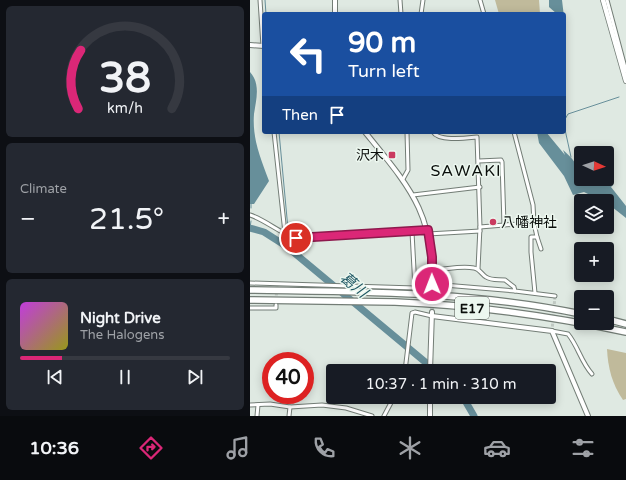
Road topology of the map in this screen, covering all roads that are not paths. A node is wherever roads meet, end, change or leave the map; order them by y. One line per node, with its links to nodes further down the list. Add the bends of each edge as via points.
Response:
1 (260, 0): 12 (street)
2 (335, 0): 8 (street)
3 (400, 0): 9 (street)
4 (422, 0): 10 (street)
5 (480, 0): 11 (street)
6 (604, 0): 16 (main road)
7 (607, 0): 15 (street)
8 (335, 12)
9 (401, 12)
10 (421, 12)
11 (483, 12)
12 (262, 23)
13 (250, 45): 14 (street)
14 (262, 46)
15 (626, 71)
16 (626, 81)
17 (274, 134): 32 (street)
18 (367, 134): 23 (street)
19 (406, 134): 23 (street, via 408,170)
20 (435, 134): 22 (street, via 438,137 456,139 478,137)
21 (515, 134): 27 (street, via 533,205)
22 (479, 161): 24 (street); 28 (street, via 502,162)
23 (403, 179): 25 (street)
24 (480, 187): 25 (street); 29 (street)
25 (413, 194): 31 (street)
26 (250, 215): 32 (street, via 267,221)
27 (534, 223): 28 (street); 33 (street)
28 (504, 225): 29 (street)
29 (480, 229): 31 (street); 35 (street)
30 (412, 232): 31 (street); 32 (street, via 296,238); 38 (street)
31 (428, 232): 36 (street)
32 (285, 233)
33 (537, 237): 34 (street); 42 (street, via 531,237)
34 (541, 249)
35 (478, 269): 36 (street, via 461,267); 41 (street, via 490,279 505,280)
36 (432, 270): 39 (street)
37 (250, 283): 38 (street)
38 (415, 288): 39 (street)
39 (432, 288): 41 (street)
40 (250, 290): 47 (highway, E17, via 408,293)
41 (515, 291): 42 (street)
42 (536, 293): 43 (street)
43 (555, 296)
44 (250, 300): 52 (highway, E17, via 396,302 493,310 578,322)
45 (276, 305): 46 (street, via 276,308)
46 (250, 308)
47 (574, 312)
48 (432, 314): 51 (street); 53 (street, via 412,314); 54 (street)
49 (614, 321): 50 (highway)
50 (626, 324)
51 (552, 331): 55 (street, via 568,334); 66 (street)
52 (626, 332)
53 (406, 364)
54 (430, 364)
55 (592, 374)
56 (390, 404): 64 (street)
57 (430, 404): 65 (street)
58 (250, 405): 59 (street)
59 (258, 405): 60 (street); 61 (street)
60 (290, 407): 62 (street); 63 (street, via 322,405 346,408)
61 (257, 416)
62 (288, 416)
63 (372, 416)
64 (384, 416)
65 (430, 416)
66 (588, 416)

